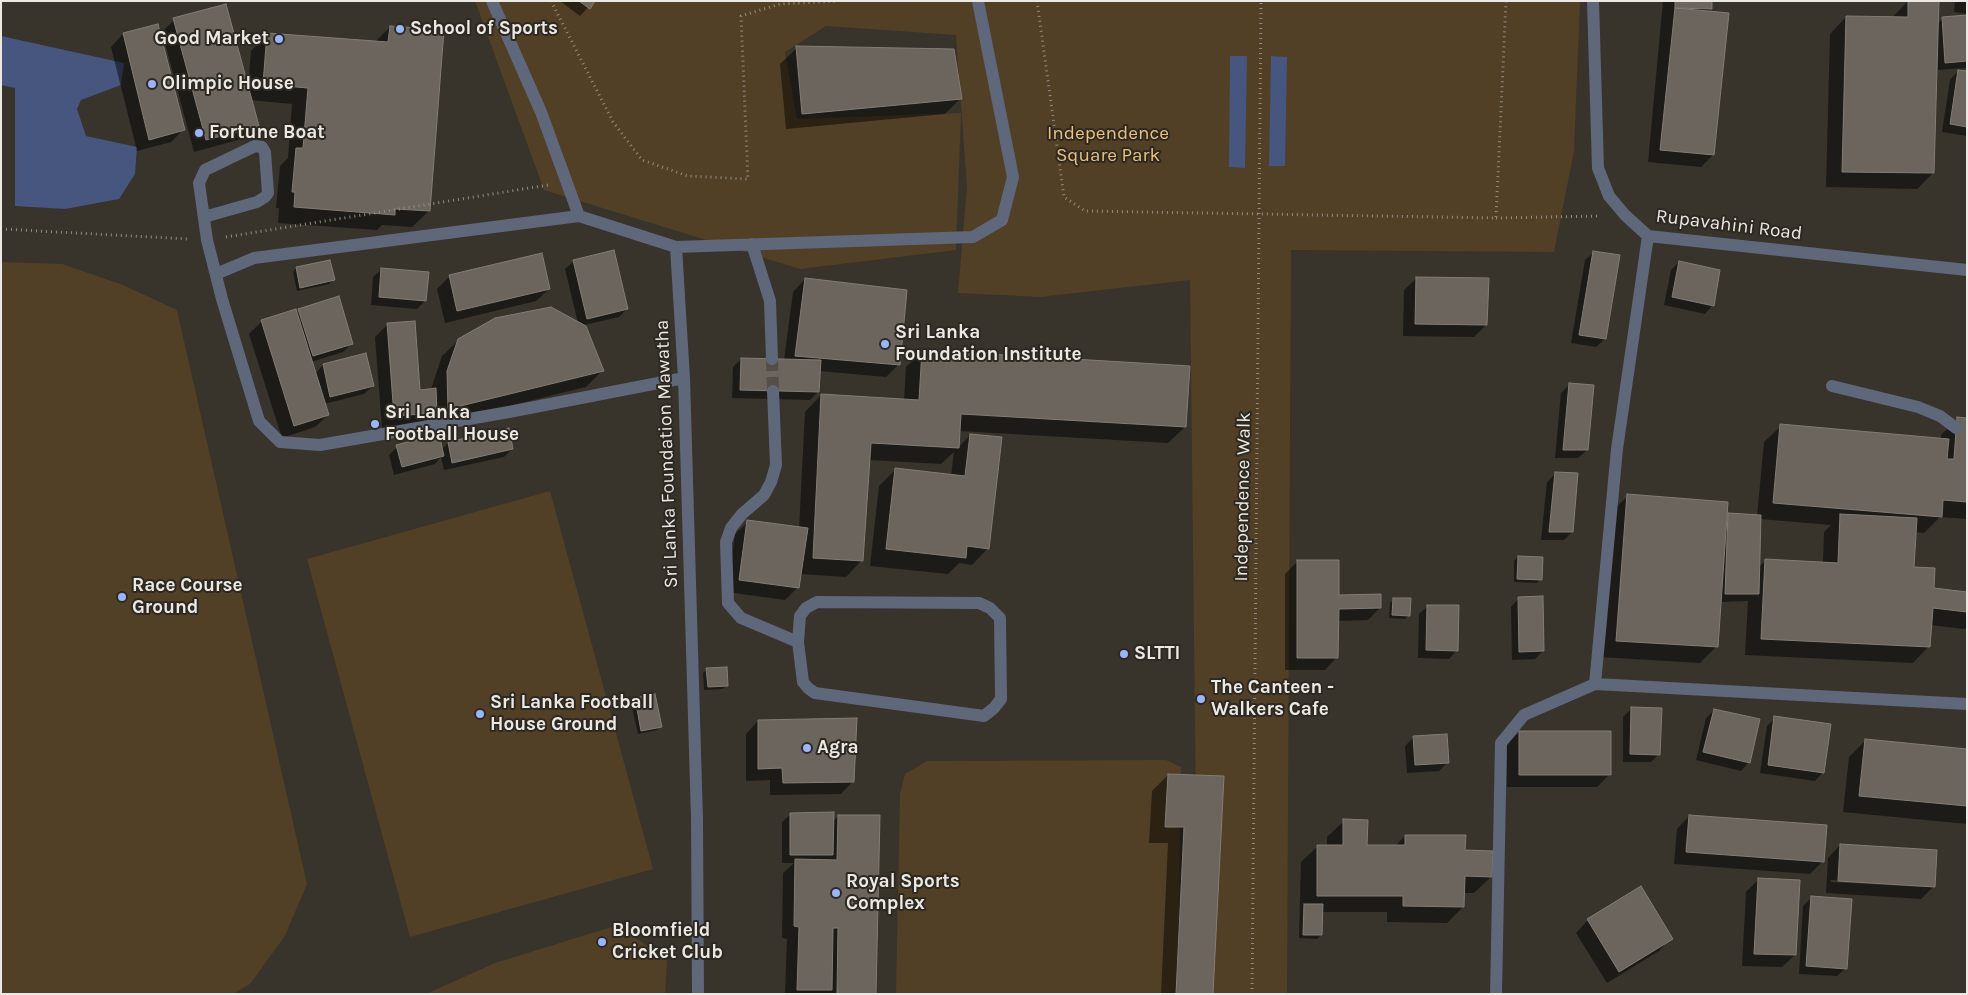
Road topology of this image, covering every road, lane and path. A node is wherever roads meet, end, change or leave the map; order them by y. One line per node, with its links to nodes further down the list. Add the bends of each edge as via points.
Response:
1 (492, 1): 9 (street, via 541,112)
2 (551, 1): 3 (path, via 613,122 642,160 688,176 748,179 741,16 780,4)
3 (838, 1)
4 (978, 1): 18 (street, via 1013,178 1002,220 973,237)
5 (1037, 1): 10 (path, via 1064,197 1085,210)
6 (1261, 1): 10 (path, Independence Walk)
7 (1506, 1): 14 (path)
8 (1593, 1): 12 (street, Rupavahini Road, via 1598,168 1609,196)
9 (567, 182): 11 (street); 17 (path)
10 (1259, 213): 14 (path); 31 (path, Independence Walk)
11 (579, 216): 19 (street); 21 (street, via 254,258)
12 (1624, 216): 14 (path); 16 (street, Rupavahini Road)
13 (204, 217): 13 (street, via 198,183 205,170 255,146 262,147 268,193 265,198); 17 (street)
14 (1496, 218)
15 (1, 229): 17 (path)
16 (1648, 236): 20 (street, Rupavahini Road); 28 (street, via 1617,449)
17 (207, 240): 21 (street)
18 (752, 244): 19 (street); 22 (street, via 770,301)
19 (676, 247): 23 (street, Sri Lanka Foundation Mawatha)
20 (1967, 270)
21 (216, 274): 23 (street, via 259,421 280,442 320,446)
22 (772, 359)
23 (684, 378): 30 (street, Sri Lanka Foundation Mawatha, via 697,819)
24 (1832, 386): 26 (street, via 1918,407 1940,416)
25 (773, 391): 27 (street, via 776,465 764,495 742,514 726,542 728,603 741,618)
26 (1956, 428)
27 (798, 642): 27 (street, via 800,616 817,602 978,603 990,608 1000,618 1001,699 984,716 815,693 803,682)
28 (1594, 684): 29 (street); 32 (street, via 1524,715 1501,743)
29 (1967, 704)
30 (698, 994)
31 (1252, 994)
32 (1496, 994)

